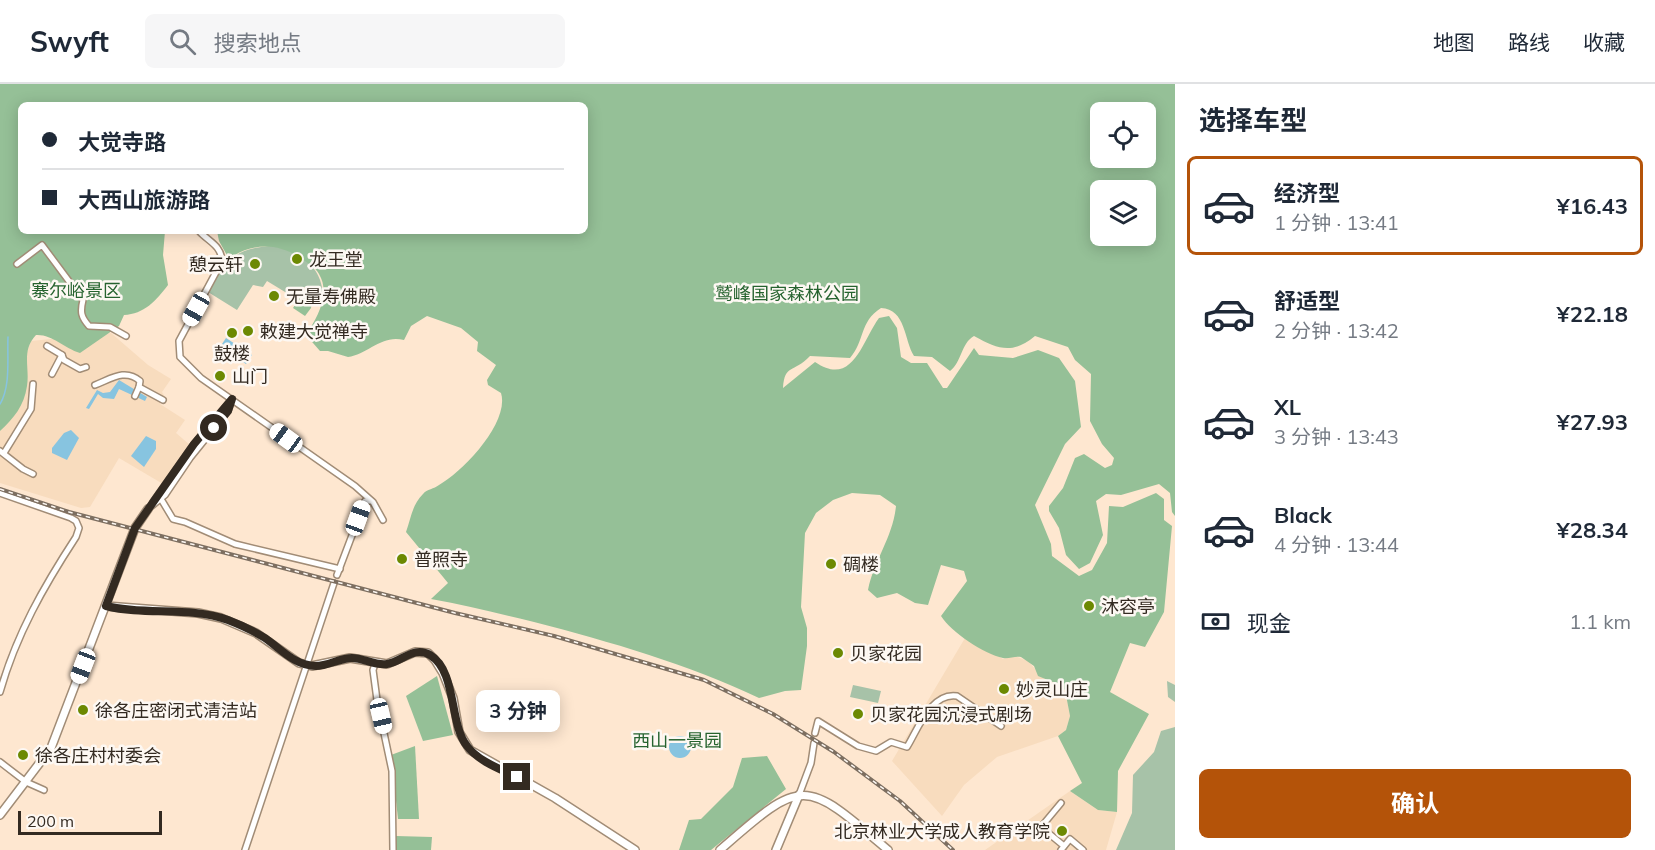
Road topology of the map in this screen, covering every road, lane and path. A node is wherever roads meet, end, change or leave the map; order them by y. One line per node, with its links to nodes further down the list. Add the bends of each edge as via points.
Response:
1 (203, 234): 12 (street, via 222,252 222,261 177,347 187,367)
2 (17, 264): 3 (street, via 42,245 83,300 80,310 89,326 110,327)
3 (126, 336)
4 (47, 346): 5 (street)
5 (62, 356): 6 (street, via 80,369); 7 (street)
6 (86, 367)
7 (52, 374)
8 (33, 384): 14 (street, via 31,409)
9 (95, 386): 10 (street, via 133,375 140,381)
10 (139, 387): 11 (street); 13 (street)
11 (135, 396)
12 (232, 399): 17 (street, via 228,411); 18 (street, via 309,451); 19 (street)
13 (163, 400)
14 (2, 452): 15 (street)
15 (33, 474)
16 (0, 493): 25 (street, via 71,518 79,528 29,613 10,653)
17 (161, 499): 18 (street, via 173,519 235,544 338,572 365,501); 19 (street)
18 (373, 502): 20 (street)
19 (148, 509): 22 (street, via 135,528)
20 (383, 520)
21 (334, 583): 24 (street)
22 (106, 606): 24 (street, via 226,619); 30 (street, via 51,747)
23 (375, 664): 24 (street, via 350,658); 37 (street, via 377,700 392,771); 38 (street, via 390,664 417,652 430,654 448,685 459,732 470,750 555,798)
24 (308, 665): 36 (street)
25 (0, 692)
26 (1001, 726): 27 (street, via 957,696 949,695 935,703 907,747 891,742 876,751 866,749 818,721)
27 (815, 733)
28 (814, 743): 32 (street)
29 (0, 762): 30 (street)
30 (26, 782): 31 (street); 34 (street)
31 (44, 790)
32 (799, 795): 39 (street, via 775,803); 40 (street); 41 (street, via 830,802)
33 (1061, 803): 35 (street, via 1041,827)
34 (0, 815)
35 (1062, 848): 42 (street, via 1070,839)
36 (245, 850)
37 (393, 850)
38 (635, 850)
39 (720, 850)
40 (776, 850)
41 (888, 850)
42 (1083, 850)

